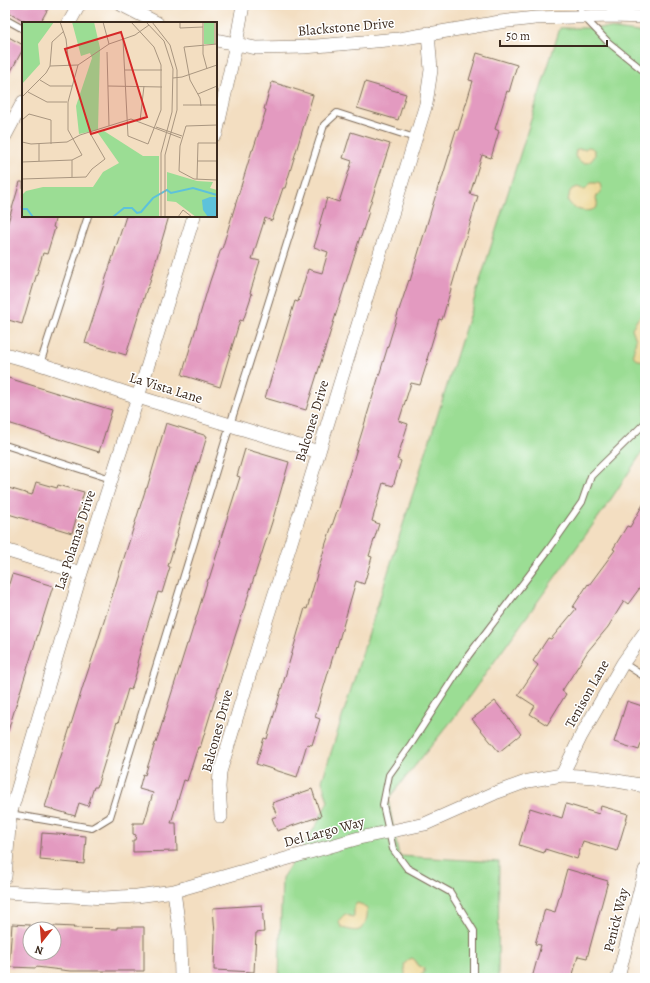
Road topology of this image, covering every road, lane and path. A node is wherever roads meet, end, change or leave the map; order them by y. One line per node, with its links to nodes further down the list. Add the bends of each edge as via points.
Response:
1 (79, 5): 7 (street)
2 (122, 5): 8 (street)
3 (243, 5): 12 (street)
4 (582, 11): 5 (street, Blackstone Drive, via 612,16); 10 (street, Blackstone Drive); 13 (lane, via 608,42)
5 (645, 17)
6 (5, 19): 9 (lane)
7 (70, 22)
8 (155, 22)
9 (22, 28)
10 (428, 33): 12 (street, Blackstone Drive, via 400,39 304,46 256,48); 17 (street, Balcones Drive, via 431,70 426,104)
11 (217, 40): 12 (street, Blackstone Drive)
12 (236, 44): 15 (street)
13 (645, 72)
14 (22, 104): 16 (street)
15 (218, 115)
16 (5, 136)
17 (415, 138): 24 (lane, via 337,113 324,125); 26 (street, Balcones Drive)
18 (88, 217): 21 (lane)
19 (194, 217): 22 (street, Las Polamas Drive)
20 (5, 354): 21 (street, La Vista Lane)
21 (40, 364): 22 (street, La Vista Lane)
22 (138, 396): 24 (street, La Vista Lane); 27 (street, Las Polamas Drive)
23 (645, 423): 37 (lane, via 591,476 582,502 468,656 389,775 383,805)
24 (230, 424): 26 (street, La Vista Lane); 35 (lane, via 110,817 92,828)
25 (5, 446): 27 (lane)
26 (319, 452): 36 (street, Balcones Drive, via 220,772)
27 (111, 479): 29 (street, Las Polamas Drive)
28 (5, 550): 29 (street)
29 (81, 573): 35 (street, Las Polamas Drive)
30 (645, 632): 31 (street, Tenison Lane)
31 (623, 663): 32 (lane); 33 (street, Tenison Lane)
32 (645, 676)
33 (562, 775): 34 (street, Del Largo Way, via 595,776); 37 (street, Del Largo Way, via 528,781 425,824)
34 (645, 786)
35 (8, 813): 38 (street, Las Polamas Drive)
36 (221, 817)
37 (390, 832): 40 (street, Del Largo Way, via 359,838); 43 (lane, via 393,849 407,868 450,892 474,931)
38 (5, 877)
39 (644, 877): 44 (street, Penick Way)
40 (174, 891): 41 (street, Del Largo Way, via 104,898); 42 (street, via 180,937)
41 (5, 892)
42 (181, 978)
43 (474, 978)
44 (618, 978)

